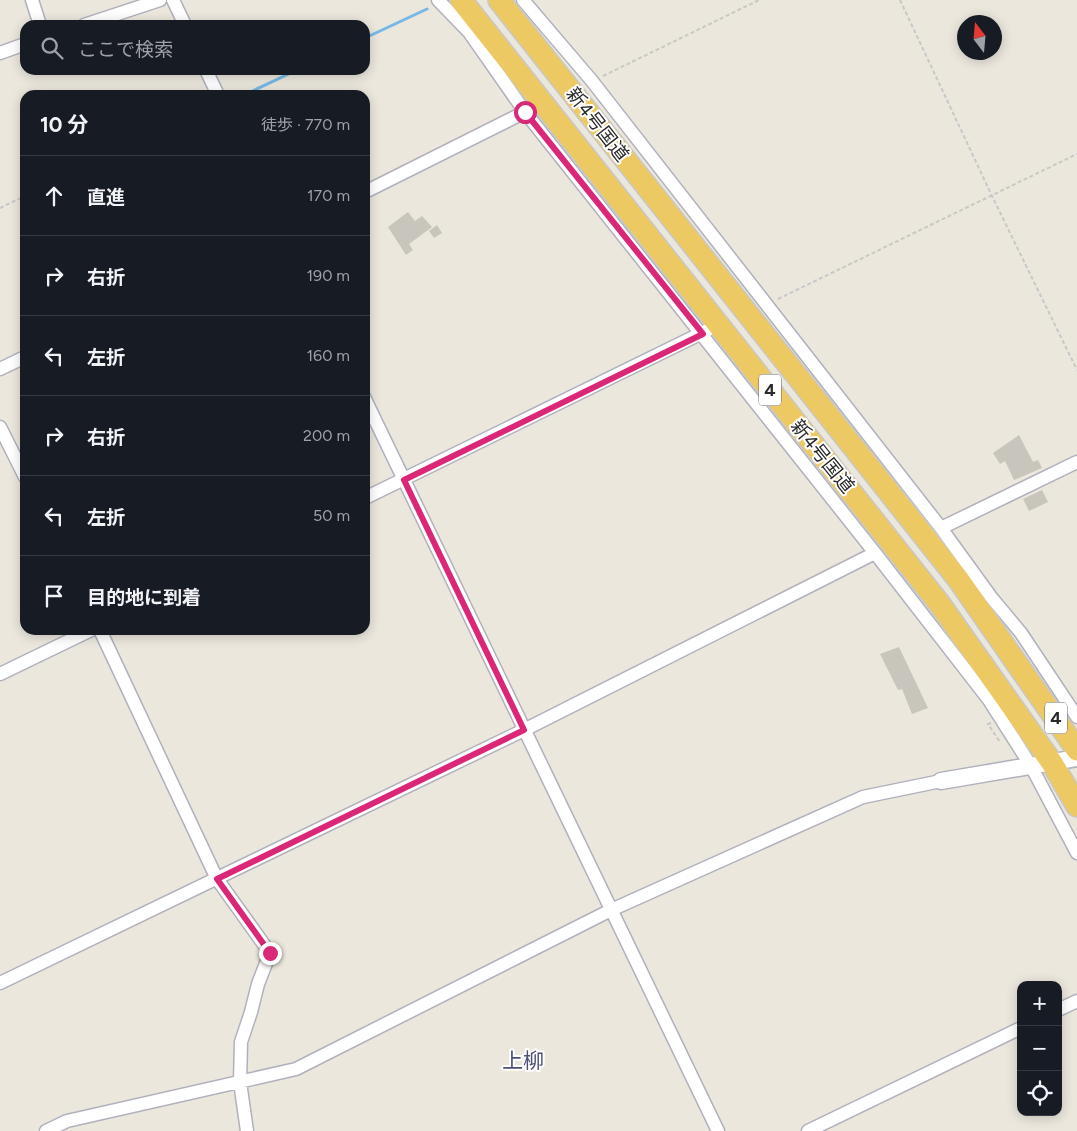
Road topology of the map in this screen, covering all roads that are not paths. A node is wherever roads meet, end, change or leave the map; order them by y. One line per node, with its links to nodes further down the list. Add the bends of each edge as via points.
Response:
1 (32, 0): 8 (street)
2 (160, 0): 9 (street)
3 (173, 0): 10 (street)
4 (438, 0): 11 (street)
5 (461, 0): 11 (highway, 新4号国道 / 4)
6 (523, 0): 27 (street, via 592,81)
7 (503, 1): 29 (highway, 新4号国道 / 4, via 925,536)
8 (38, 20)
9 (99, 20)
10 (183, 20)
11 (475, 28): 16 (street); 18 (highway, 新4号国道 / 4)
12 (20, 46): 13 (street)
13 (0, 53)
14 (208, 75): 15 (street)
15 (216, 90)
16 (525, 112): 17 (street); 18 (street)
17 (370, 190)
18 (710, 328): 25 (street); 28 (street); 33 (highway, 新4号国道 / 4, via 928,589)
19 (20, 359): 20 (street)
20 (0, 369)
21 (370, 409): 25 (street)
22 (0, 426): 24 (street)
23 (1077, 462): 27 (street)
24 (20, 467)
25 (404, 480): 26 (street); 35 (street)
26 (370, 496)
27 (941, 528): 29 (street)
28 (875, 553): 33 (street); 35 (street)
29 (984, 602): 34 (street, via 1021,633); 36 (highway, 新4号国道 / 4)
30 (81, 635): 32 (street)
31 (102, 635): 42 (street)
32 (0, 674)
33 (998, 699): 38 (highway, 新4号国道 / 4)
34 (1077, 717)
35 (524, 730): 42 (street); 43 (street)
36 (1077, 750)
37 (1077, 758): 38 (street)
38 (1042, 765): 39 (street); 40 (highway, 新4号国道 / 4); 41 (street)
39 (941, 781): 43 (street, via 864,797)
40 (1077, 806)
41 (1077, 853)
42 (217, 879): 44 (street); 48 (street, via 270,953 243,1032)
43 (612, 910): 48 (street, via 296,1069); 51 (street)
44 (0, 983)
45 (1077, 1001): 46 (street)
46 (1062, 1008)
47 (1017, 1030): 52 (street)
48 (240, 1082): 49 (street, via 66,1121); 50 (street)
49 (46, 1131)
50 (247, 1131)
51 (718, 1131)
52 (808, 1131)

